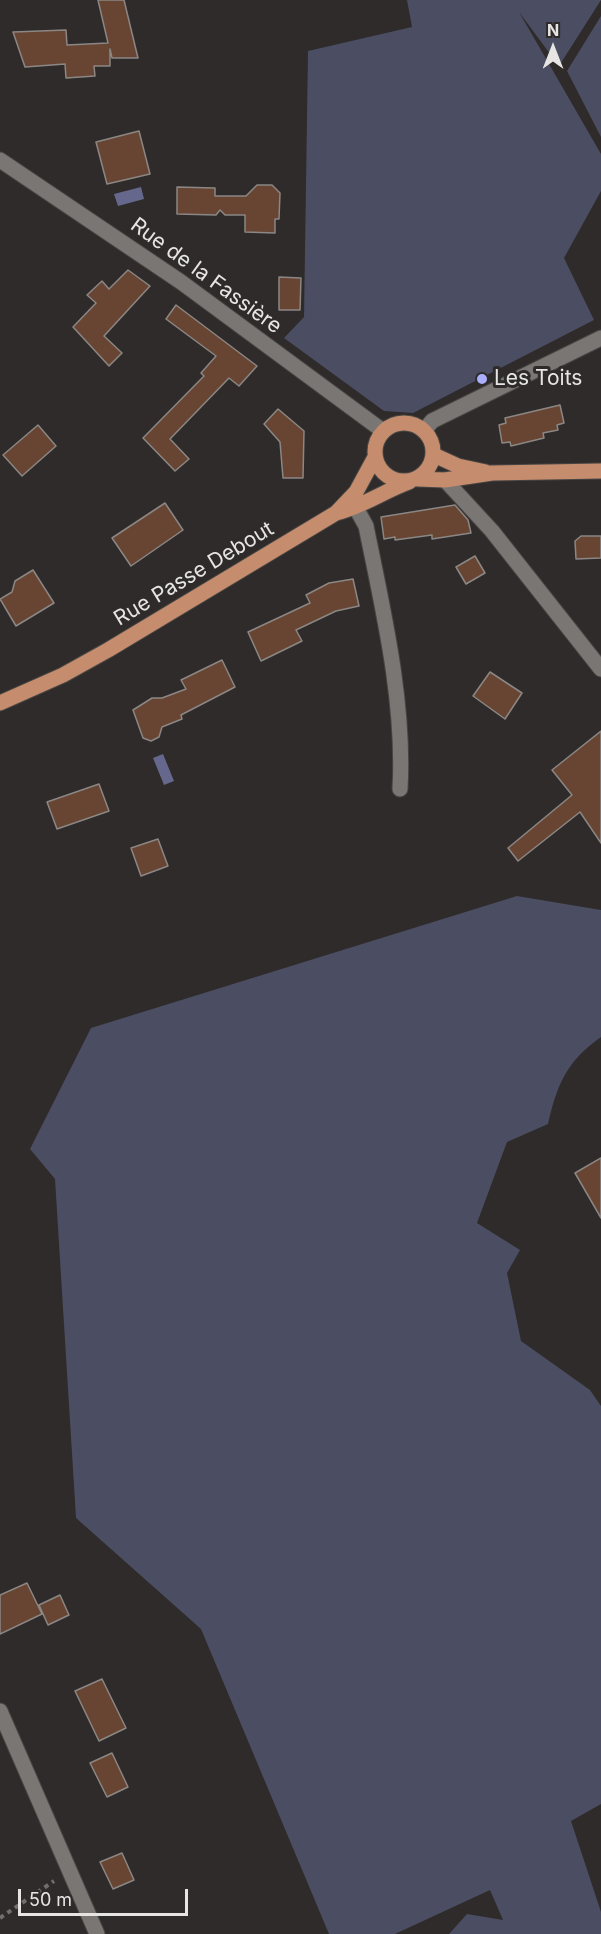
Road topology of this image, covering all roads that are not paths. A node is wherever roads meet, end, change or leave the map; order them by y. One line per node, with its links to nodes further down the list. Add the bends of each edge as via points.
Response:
1 (0, 160): 3 (street, Rue de la Fassière, via 181,282)
2 (601, 338): 4 (street, via 432,421)
3 (383, 431): 4 (main road, via 402,423); 6 (main road)
4 (424, 431): 5 (main road, via 433,444)
5 (434, 454): 8 (main road, via 458,466); 9 (main road, via 431,464)
6 (375, 457): 9 (main road, via 391,479); 12 (main road, via 356,492)
7 (601, 471): 8 (main road)
8 (492, 473): 10 (main road)
9 (413, 480): 10 (main road); 11 (main road, Rue Passe Debout)
10 (445, 480): 13 (street, via 492,531)
11 (356, 508): 12 (main road, Rue Passe Debout); 15 (street, via 366,525 399,712)
12 (336, 513): 14 (main road, Rue Passe Debout, via 108,650)
13 (601, 669)
14 (0, 703)
15 (400, 789)
16 (0, 1711): 17 (street)
17 (97, 1934)

